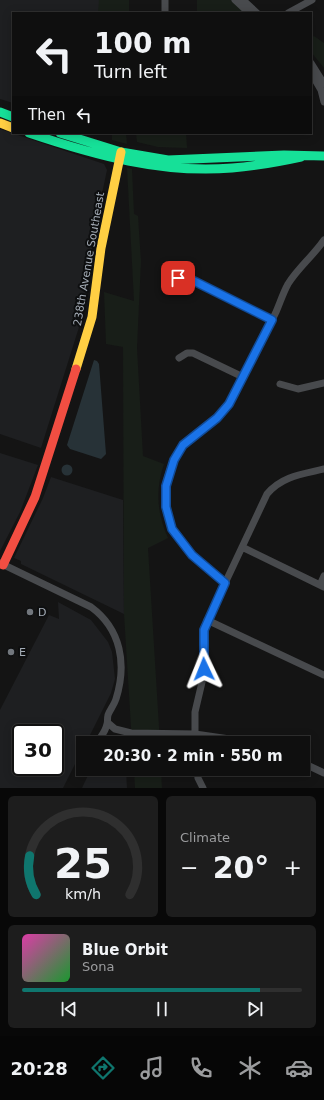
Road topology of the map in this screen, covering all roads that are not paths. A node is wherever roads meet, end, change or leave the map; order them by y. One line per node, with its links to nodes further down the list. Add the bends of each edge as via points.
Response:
1 (165, 0): 5 (street)
2 (235, 0): 6 (street)
3 (243, 0): 7 (street)
4 (312, 0): 8 (street)
5 (165, 12)
6 (249, 12)
7 (257, 12)
8 (290, 12)
9 (312, 65): 11 (street)
10 (312, 75): 12 (street, via 321,90)
11 (324, 84)
12 (324, 102)
13 (0, 112): 14 (street)
14 (12, 117)
15 (0, 123): 16 (street)
16 (12, 128)
17 (31, 134): 19 (street, via 86,152)
18 (63, 134): 19 (street)
19 (121, 156): 20 (street, via 172,168 223,168); 30 (street, 238th Avenue Southeast, via 101,248 92,317 35,497)
20 (324, 156)
21 (324, 240): 23 (street, via 288,284)
22 (178, 278): 23 (street, via 194,281)
23 (272, 320): 25 (street)
24 (180, 358): 25 (street, via 187,353 193,353)
25 (243, 377): 32 (street, via 223,412 190,438 179,451 166,486 166,507 172,529 192,555)
26 (324, 383): 27 (street, via 298,388)
27 (280, 384)
28 (324, 469): 29 (street, via 292,476 273,487 267,494)
29 (242, 547): 32 (street); 33 (street)
30 (2, 564): 36 (street, via 91,607 109,625 121,652 122,668)
31 (324, 576): 33 (street)
32 (225, 583): 34 (street)
33 (322, 586)
34 (207, 620): 35 (street); 37 (street, via 202,637 204,669 196,712)
35 (324, 675)
36 (108, 723): 37 (street, via 115,729 131,733); 38 (street)
37 (195, 734): 39 (street)
38 (101, 736)
39 (209, 736)
40 (310, 766): 41 (street)
41 (324, 773)
42 (198, 776): 43 (street)
43 (203, 788)

